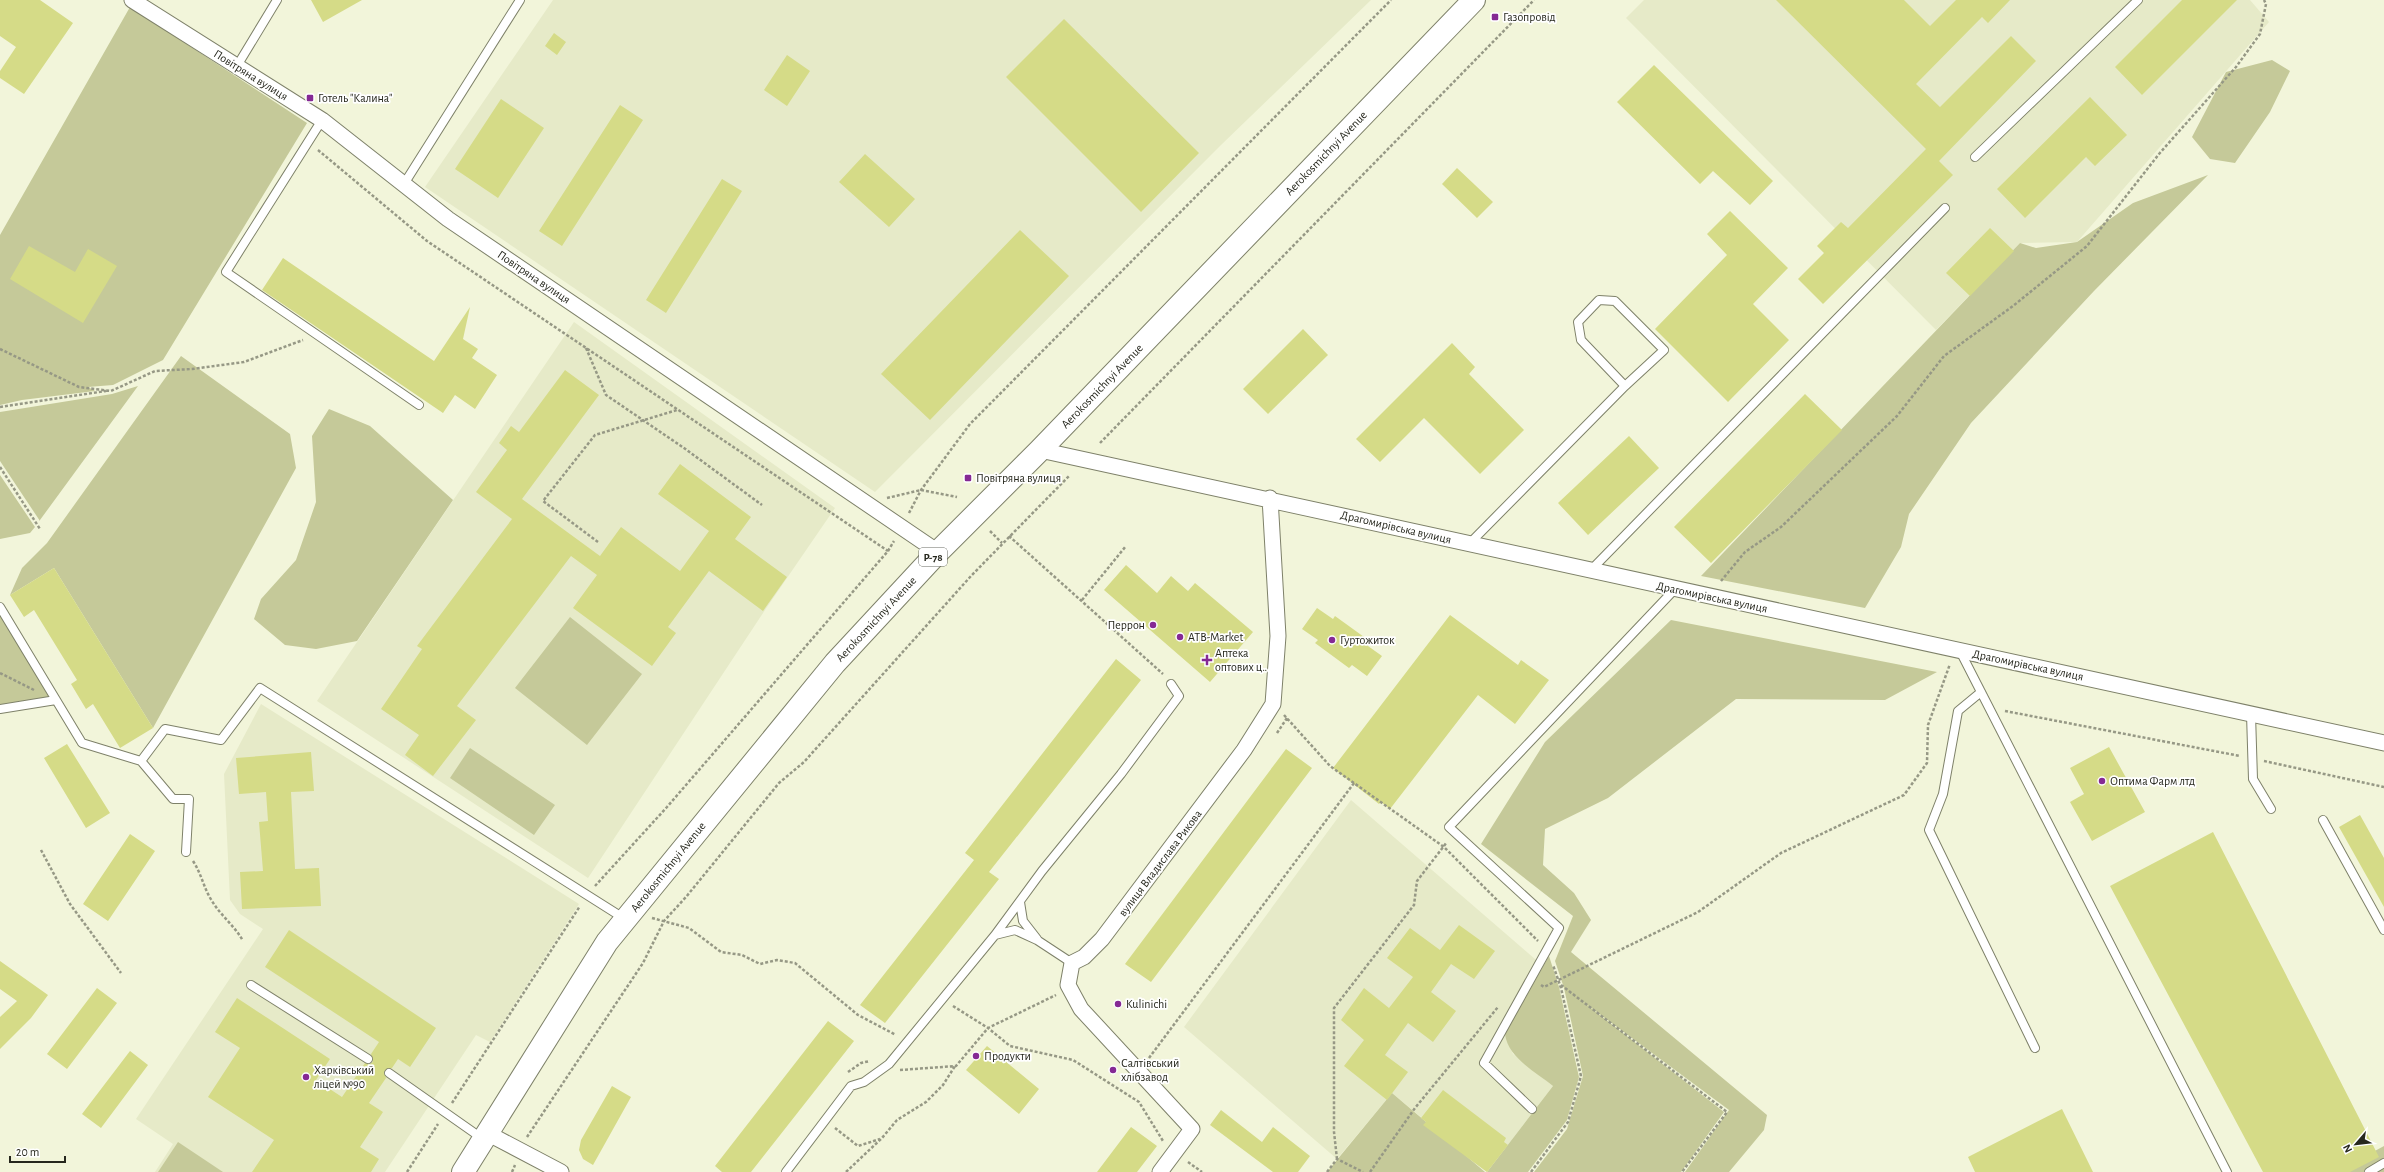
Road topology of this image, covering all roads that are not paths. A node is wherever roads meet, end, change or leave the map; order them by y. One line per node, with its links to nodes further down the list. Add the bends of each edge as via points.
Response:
1 (132, 0): 6 (street, Повітряна вулиця)
2 (277, 0): 6 (lane)
3 (520, 0): 9 (lane)
4 (1474, 0): 13 (highway, Aerokosmichnyi Avenue / Р-78)
5 (2138, 0): 8 (lane)
6 (237, 66): 7 (street, Повітряна вулиця)
7 (322, 120): 9 (street, Повітряна вулиця); 12 (lane, via 226,272)
8 (1975, 157)
9 (404, 184): 16 (street, Повітряна вулиця, via 454,223)
10 (1945, 208): 17 (lane)
11 (1625, 386): 11 (lane, via 1664,350 1615,301 1598,300 1578,322 1581,340); 15 (lane)
12 (419, 405)
13 (1040, 450): 14 (street, Драгомирівська вулиця); 16 (highway, Aerokosmichnyi Avenue / Р-78)
14 (1270, 498): 15 (street, Драгомирівська вулиця); 36 (street, вулиця Владислава Рикова, via 1278,636 1273,704 1244,750 1102,939 1084,957)
15 (1469, 544): 17 (street, Драгомирівська вулиця)
16 (938, 552): 32 (highway, Aerokosmichnyi Avenue / Р-78, via 835,663)
17 (1591, 570): 18 (street, Драгомирівська вулиця)
18 (1675, 589): 20 (street, Драгомирівська вулиця); 41 (lane, via 1449,827 1559,928 1484,1063)
19 (0, 607): 23 (lane)
20 (1960, 650): 22 (lane); 25 (street, Драгомирівська вулиця)
21 (1171, 684): 31 (lane, via 1179,696 1122,774 1042,871)
22 (1981, 692): 38 (lane, via 1958,711 1943,794 1929,830); 48 (lane)
23 (56, 700): 24 (lane); 27 (lane, via 82,743)
24 (0, 709)
25 (2251, 714): 26 (street, Драгомирівська вулиця); 28 (lane, via 2253,779)
26 (2384, 743)
27 (141, 761): 30 (lane, via 172,799 189,799); 32 (lane, via 165,730 221,740 260,688)
28 (2271, 809)
29 (2323, 820): 33 (lane)
30 (186, 852)
31 (1020, 902): 34 (lane); 35 (lane, via 1023,921)
32 (625, 919): 42 (highway, Aerokosmichnyi Avenue / Р-78, via 607,942)
33 (2384, 930)
34 (995, 935): 35 (lane, via 1015,930); 46 (lane, via 889,1064 864,1082 851,1086)
35 (1037, 940): 36 (lane)
36 (1072, 963): 47 (street, via 1068,984 1081,1009 1192,1129)
37 (251, 985): 39 (lane)
38 (2036, 1048)
39 (368, 1059)
40 (389, 1073): 42 (lane, via 446,1113)
41 (1532, 1109)
42 (485, 1136): 44 (highway, Aerokosmichnyi Avenue / Р-78); 45 (street, via 520,1150)
43 (2384, 1163): 49 (lane)
44 (463, 1172)
45 (561, 1172)
46 (786, 1172)
47 (1160, 1172)
48 (2227, 1172)
49 (2369, 1172)

